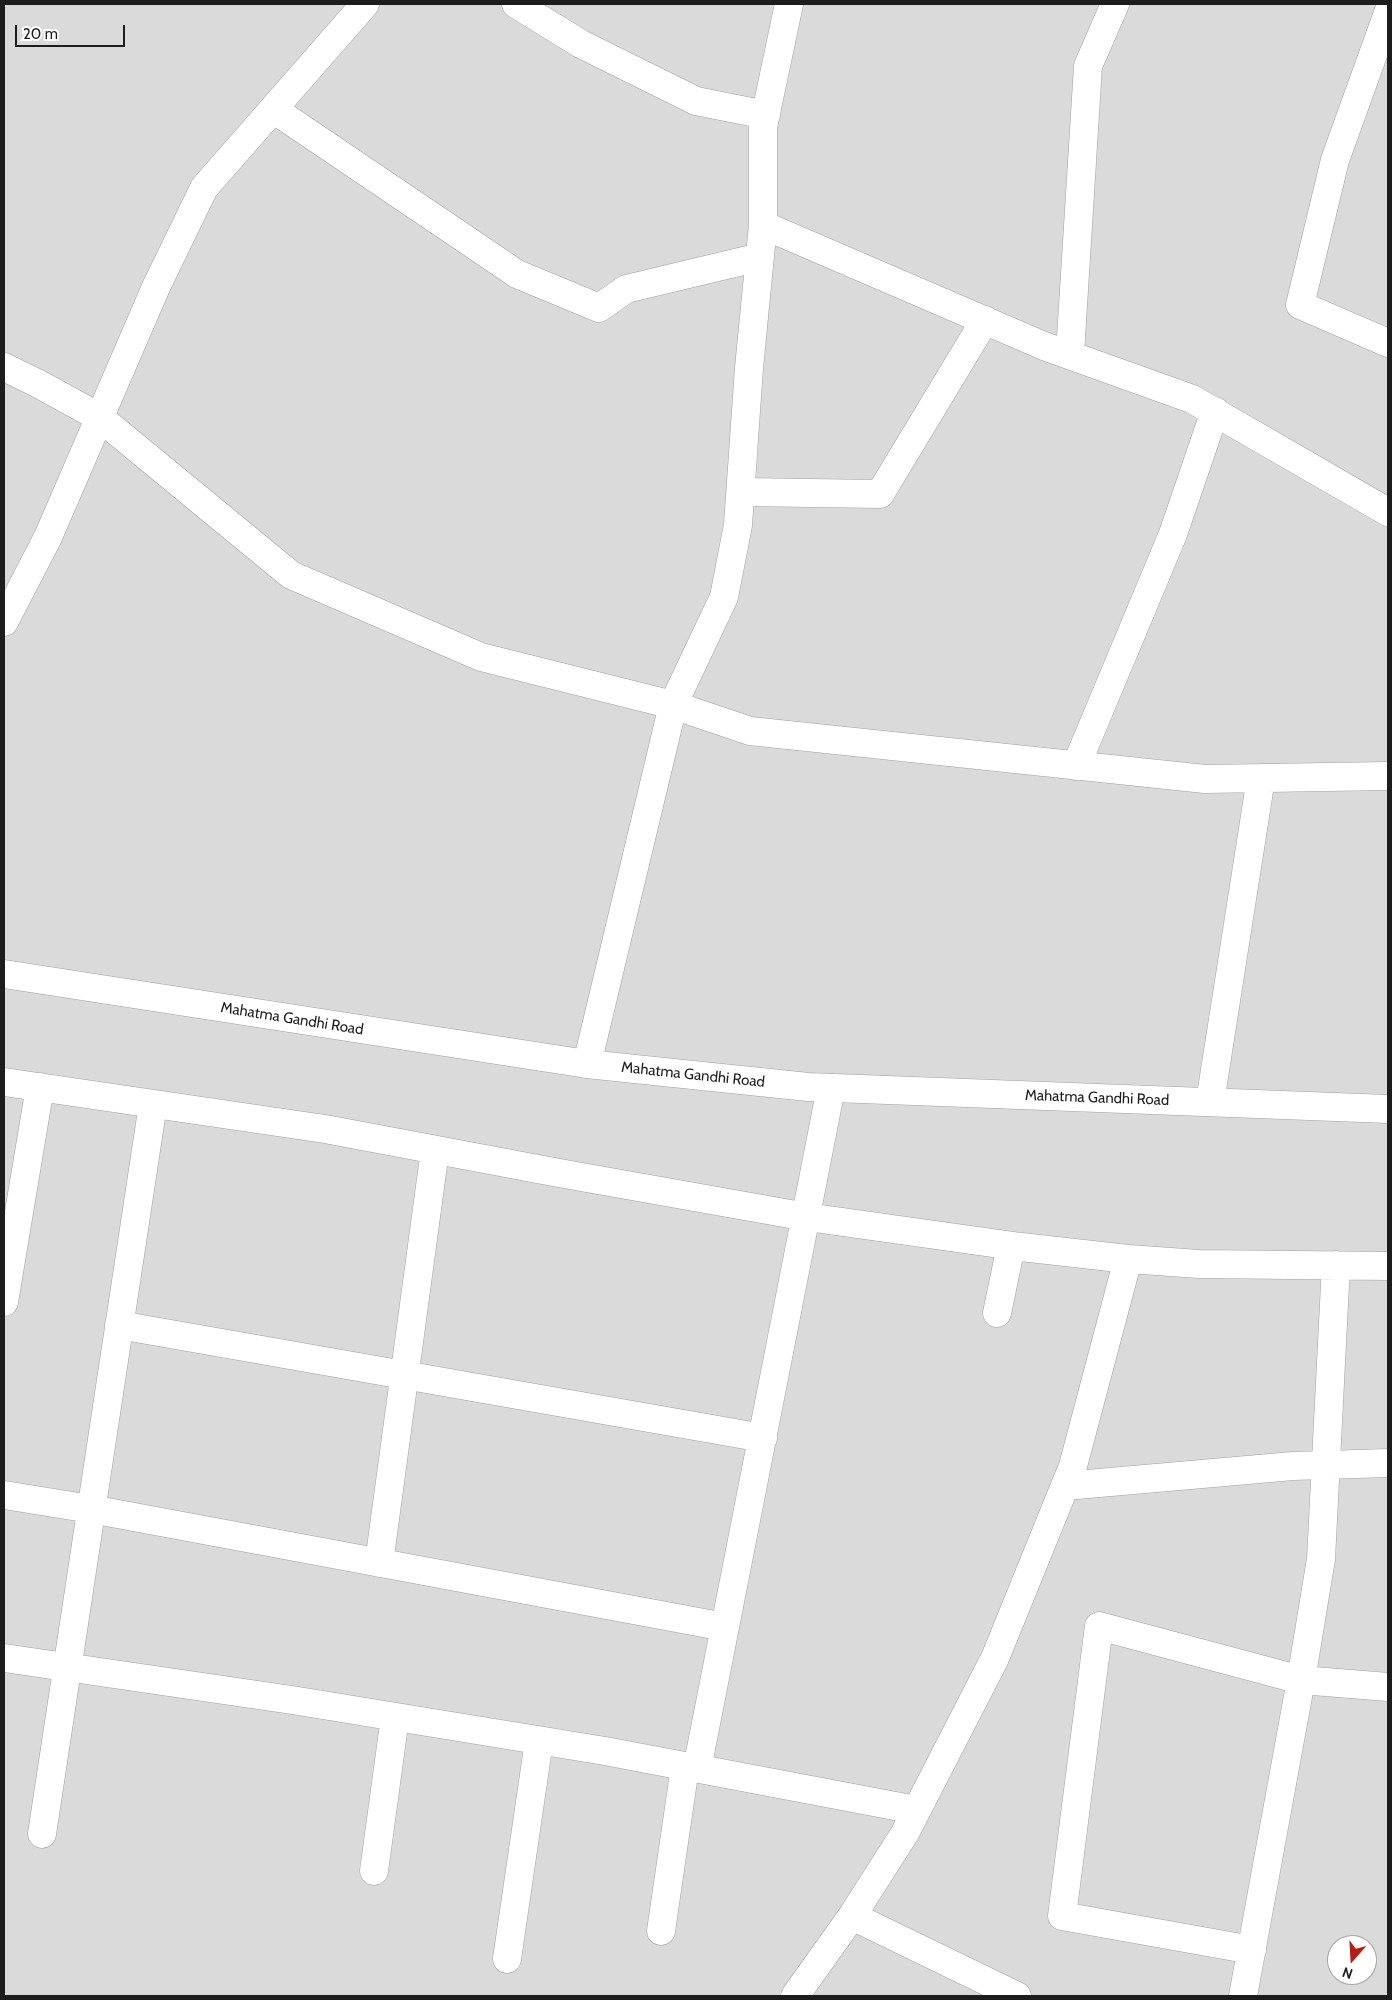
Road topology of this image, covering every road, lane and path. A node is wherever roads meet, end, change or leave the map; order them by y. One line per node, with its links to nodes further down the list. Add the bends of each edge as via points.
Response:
1 (365, 4): 6 (street)
2 (516, 4): 7 (street, via 581,44 696,100)
3 (789, 4): 7 (street)
4 (1115, 4): 12 (street, via 1088,66)
5 (1388, 13): 11 (street, via 1335,160 1300,304)
6 (273, 109): 9 (street, via 517,274 599,308 626,289); 15 (street, via 204,188)
7 (766, 115): 8 (street, via 763,127)
8 (763, 225): 9 (street); 10 (street)
9 (760, 257): 16 (street)
10 (985, 320): 12 (street); 16 (street, via 880,494)
11 (1388, 343)
12 (1070, 354): 14 (street, via 1192,398)
13 (4, 368): 15 (street)
14 (1215, 412): 17 (street); 20 (street, via 1173,534)
15 (99, 417): 18 (street, via 48,537); 19 (street, via 291,575 481,657)
16 (741, 492): 19 (street, via 724,597)
17 (1388, 512)
18 (4, 622)
19 (673, 705): 20 (street, via 750,731); 24 (street)
20 (1076, 766): 22 (street, via 1205,779)
21 (1388, 776): 22 (street)
22 (1261, 778): 28 (street)
23 (4, 974): 24 (street, Mahatma Gandhi Road)
24 (587, 1064): 27 (street, Mahatma Gandhi Road)
25 (4, 1082): 26 (street)
26 (40, 1087): 29 (street); 37 (street)
27 (831, 1088): 28 (street, Mahatma Gandhi Road); 32 (street)
28 (1210, 1102): 30 (street, Mahatma Gandhi Road)
29 (153, 1104): 31 (street, via 325,1129); 39 (street)
30 (1388, 1108)
31 (435, 1150): 32 (street); 40 (street)
32 (807, 1217): 33 (street); 41 (street)
33 (1011, 1246): 34 (street); 38 (street)
34 (1128, 1259): 35 (street, via 1199,1264); 44 (street)
35 (1336, 1265): 36 (street); 43 (street)
36 (1388, 1266)
37 (4, 1302)
38 (997, 1313)
39 (120, 1325): 40 (street); 46 (street)
40 (404, 1375): 41 (street); 47 (street)
41 (763, 1438): 48 (street)
42 (1388, 1463): 43 (street)
43 (1326, 1465): 44 (street); 51 (street, via 1321,1558)
44 (1065, 1486): 56 (street, via 995,1658)
45 (4, 1495): 46 (street)
46 (91, 1509): 47 (street); 50 (street)
47 (379, 1563): 48 (street)
48 (725, 1627): 55 (street)
49 (4, 1658): 50 (street)
50 (67, 1667): 53 (street); 57 (street)
51 (1301, 1680): 52 (street); 61 (street); 61 (street, via 1099,1626 1062,1916)
52 (1388, 1687)
53 (395, 1717): 54 (street); 58 (street)
54 (539, 1741): 55 (street); 62 (street)
55 (691, 1768): 56 (street); 60 (street)
56 (916, 1810): 59 (street)
57 (42, 1834)
58 (374, 1870)
59 (852, 1916): 63 (street); 64 (street)
60 (661, 1931)
61 (1252, 1950): 65 (street)
62 (507, 1959)
63 (795, 1996)
64 (1017, 1996)
65 (1243, 1996)

